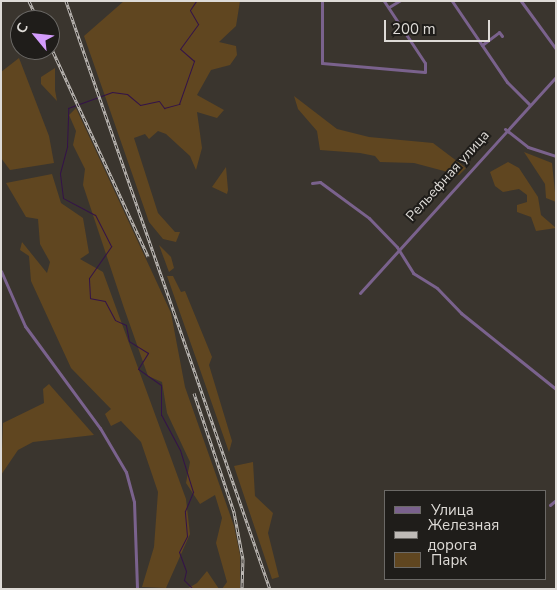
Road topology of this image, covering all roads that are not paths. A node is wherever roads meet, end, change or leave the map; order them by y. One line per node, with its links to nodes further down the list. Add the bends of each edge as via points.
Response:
1 (322, 1): 6 (street, via 320,59 324,64 425,72 424,63)
2 (384, 1): 6 (street)
3 (398, 1): 6 (street)
4 (452, 1): 8 (street)
5 (521, 1): 9 (street)
6 (389, 7)
7 (502, 36): 8 (street, via 499,32)
8 (482, 45): 11 (street, via 507,82)
9 (556, 49)
10 (556, 77): 11 (street, Рельефная улица)
11 (529, 104): 12 (street, Рельефная улица)
12 (505, 129): 13 (street, via 528,147); 15 (street, Рельефная улица)
13 (555, 156)
14 (312, 183): 15 (street, via 320,182 369,218)
15 (397, 247): 17 (street, Рельефная улица); 18 (street, via 413,274 437,288 461,313)
16 (1, 271): 21 (street, via 25,326 100,428 126,472 134,502)
17 (360, 293)
18 (556, 389)
19 (556, 500): 20 (street)
20 (550, 505)
21 (138, 589)

